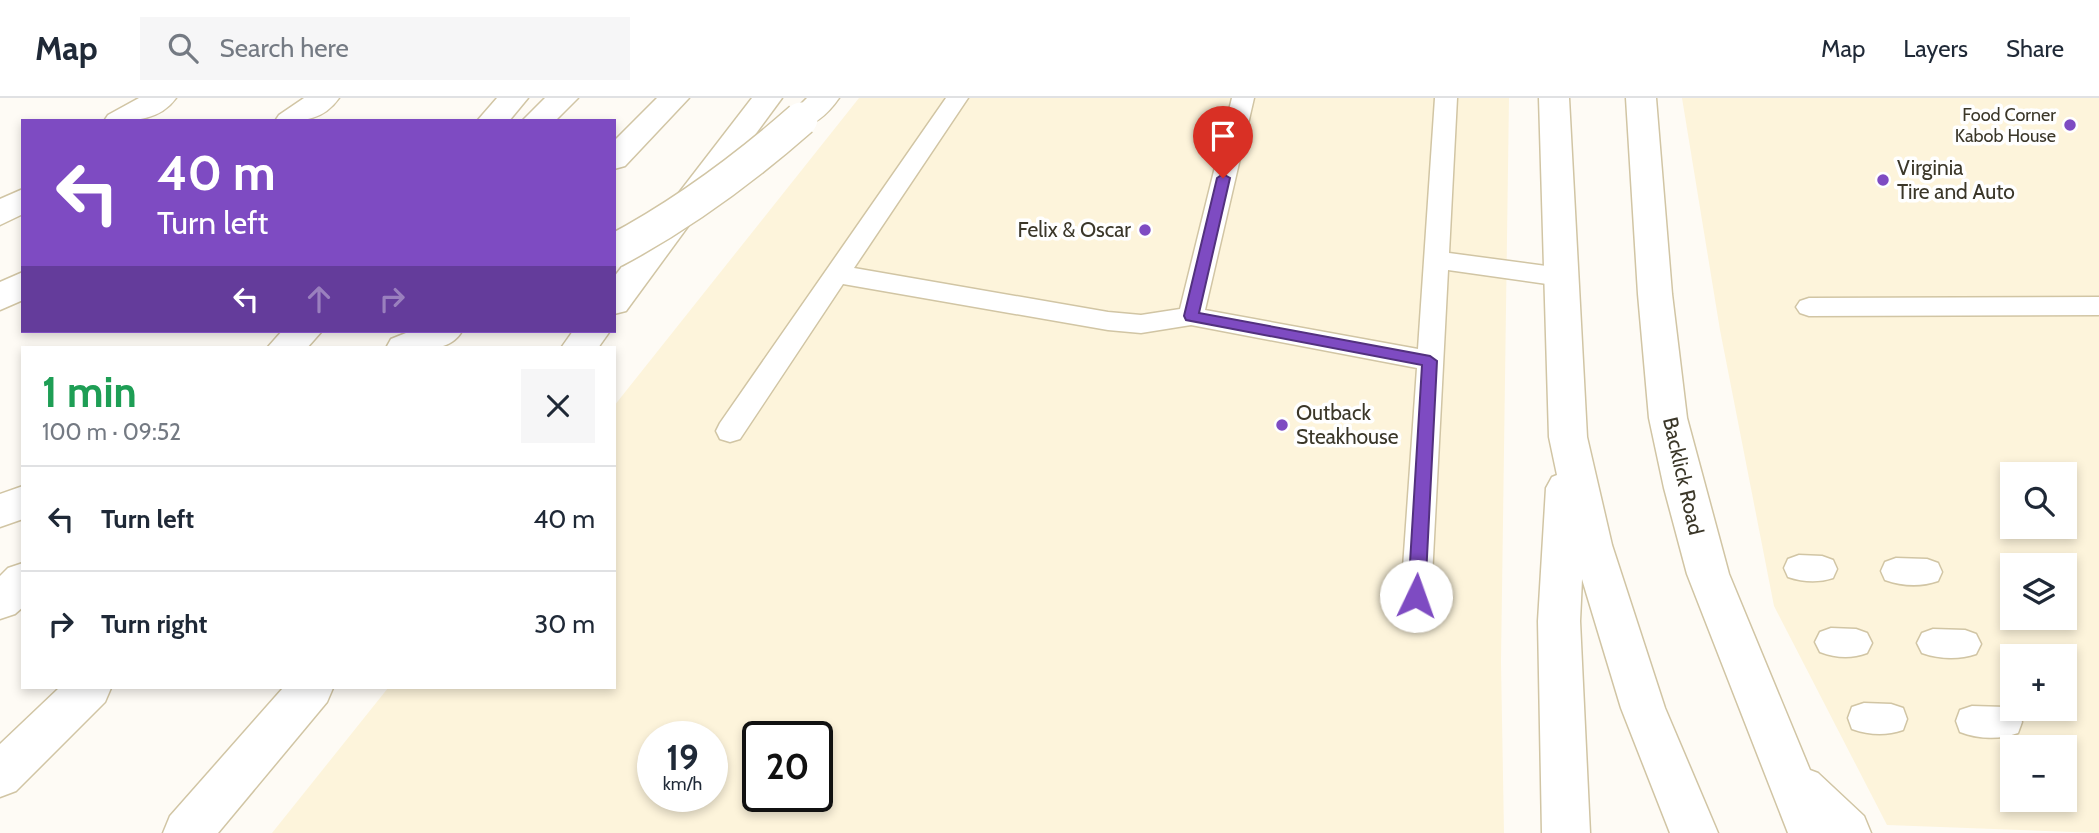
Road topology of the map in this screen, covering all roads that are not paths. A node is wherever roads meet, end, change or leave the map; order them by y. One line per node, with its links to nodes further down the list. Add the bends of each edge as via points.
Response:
1 (161, 98): 14 (main road)
2 (173, 98): 15 (main road)
3 (324, 98): 16 (main road)
4 (513, 98): 17 (main road)
5 (563, 98): 18 (main road)
6 (674, 98): 19 (main road)
7 (767, 98): 30 (main road)
8 (957, 98): 26 (lane)
9 (1243, 98): 33 (lane)
10 (1446, 98): 25 (lane)
11 (1554, 98): 27 (main road)
12 (1641, 98): 57 (main road, Backlick Road, via 1668,418 1707,574)
13 (813, 108): 24 (main road, bridge, via 715,190)
14 (123, 119)
15 (142, 119)
16 (293, 119)
17 (494, 119)
18 (539, 119)
19 (616, 157)
20 (21, 174): 21 (main road)
21 (0, 185)
22 (21, 200): 23 (main road)
23 (0, 214)
24 (616, 250)
25 (1436, 260): 27 (lane); 40 (lane)
26 (836, 274): 33 (lane, via 1126,323); 41 (lane)
27 (1561, 277): 42 (main road)
28 (21, 285): 29 (main road)
29 (0, 298)
30 (616, 299)
31 (2099, 306): 32 (lane)
32 (1809, 307)
33 (1191, 316): 40 (lane)
34 (302, 333): 37 (main road)
35 (439, 333): 38 (main road)
36 (442, 333): 39 (main road)
37 (285, 346)
38 (409, 346)
39 (429, 346)
40 (1430, 361): 48 (lane)
41 (730, 431)
42 (1568, 436): 59 (main road, via 1559,621); 60 (main road, via 1592,545 1643,708)
43 (21, 503): 44 (main road)
44 (0, 511)
45 (1896, 571): 46 (lane)
46 (1927, 572)
47 (21, 583): 49 (main road)
48 (1416, 596)
49 (0, 601)
50 (1933, 643): 51 (lane)
51 (1965, 644)
52 (88, 689): 56 (main road)
53 (310, 689): 58 (main road)
54 (1972, 721): 55 (lane)
55 (2006, 722)
56 (0, 775)
57 (1788, 776): 61 (main road, Backlick Road); 62 (main road)
58 (187, 833)
59 (1566, 833)
60 (1693, 833)
61 (1812, 833)
62 (1847, 833)

